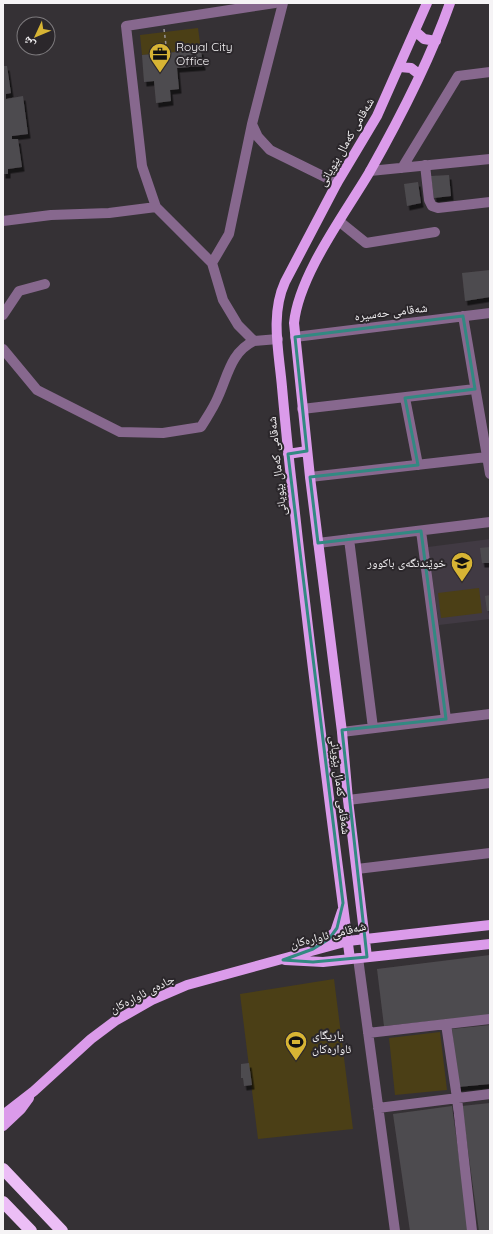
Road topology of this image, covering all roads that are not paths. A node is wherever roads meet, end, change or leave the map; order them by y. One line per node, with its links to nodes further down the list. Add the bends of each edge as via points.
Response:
1 (275, 3): 17 (street, via 126,26 142,166)
2 (283, 3): 10 (street)
3 (427, 3): 5 (main road, شەقامی کەمال بێویانی)
4 (450, 3): 6 (main road, شەقامی کەمال بێویانی)
5 (415, 31): 6 (main road, via 424,39); 7 (main road, شەقامی کەمال بێویانی)
6 (436, 41): 9 (main road, شەقامی کەمال بێویانی)
7 (400, 66): 9 (main road, via 411,68); 15 (main road, شەقامی کەمال بێویانی, via 377,116)
8 (490, 72): 13 (street, via 458,76)
9 (420, 75): 14 (main road, شەقامی کەمال بێویانی)
10 (252, 124): 15 (street, via 258,138 270,150); 21 (street, via 229,234)
11 (490, 159): 12 (street)
12 (426, 165): 13 (street); 16 (street, via 429,200 432,206 438,208)
13 (402, 168): 14 (street)
14 (370, 171): 19 (main road, شەقامی کەمال بێویانی)
15 (338, 183): 27 (main road, شەقامی کەمال بێویانی, via 282,287 276,316)
16 (490, 202)
17 (156, 207): 18 (street, via 109,213 51,214); 21 (street)
18 (3, 221)
19 (340, 222): 20 (street, via 366,243); 26 (main road, شەقامی کەمال بێویانی, via 301,291 295,316)
20 (435, 232)
21 (212, 263): 28 (street, via 223,300 238,325)
22 (45, 284): 24 (street, via 20,291)
23 (490, 313): 25 (street, شەقامی حەسیرە)
24 (3, 315)
25 (463, 316): 26 (street, شەقامی حەسیرە); 30 (street)
26 (295, 337): 32 (main road, شەقامی کەمال بێویانی)
27 (278, 339): 28 (street); 34 (main road, شەقامی کەمال بێویانی)
28 (254, 341): 29 (street, via 243,346 231,365 218,398 201,427 163,433 120,432 38,390)
29 (3, 349)
30 (475, 389): 31 (street); 35 (street)
31 (405, 398): 32 (street); 36 (street)
32 (302, 409): 33 (main road, شەقامی کەمال بێویانی)
33 (307, 452): 34 (main road); 38 (main road, شەقامی کەمال بێویانی)
34 (288, 454): 51 (main road, شەقامی کەمال بێویانی, via 330,815)
35 (487, 457): 36 (street); 37 (street)
36 (418, 465): 38 (street)
37 (490, 474)
38 (310, 478): 42 (main road, شەقامی کەمال بێویانی)
39 (490, 522): 40 (street)
40 (421, 530): 41 (street); 44 (street)
41 (349, 539): 42 (street); 45 (street)
42 (318, 543): 46 (main road, شەقامی کەمال بێویانی)
43 (490, 714): 44 (street)
44 (446, 719): 45 (street)
45 (373, 728): 46 (street)
46 (342, 732): 48 (main road, شەقامی کەمال بێویانی)
47 (490, 783): 48 (street)
48 (348, 800): 50 (main road, شەقامی کەمال بێویانی)
49 (490, 853): 50 (street)
50 (356, 869): 52 (main road, شەقامی کەمال بێویانی)
51 (343, 903): 53 (main road, شەقامی کەمال بێویانی); 58 (main road, via 335,932)
52 (361, 912): 53 (main road); 55 (main road, شەقامی کەمال بێویانی)
53 (345, 914): 56 (main road, شەقامی کەمال بێویانی)
54 (490, 925): 55 (main road, شەقامی ئاوارەکان)
55 (365, 938): 56 (main road, شەقامی ئاوارەکان); 59 (main road, شەقامی کەمال بێویانی)
56 (348, 941): 58 (main road, شەقامی ئاوارەکان); 59 (main road, شەقامی کەمال بێویانی)
57 (490, 944): 59 (main road, شەقامی ئاوارەکان)
58 (313, 949): 60 (main road, شەقامی ئاوارەکان)
59 (358, 958): 60 (main road, شەقامی ئاوارەکان, via 313,962); 63 (street)
60 (283, 960): 64 (main road, جادەی ئاوارەکان, via 204,979 136,1009 91,1039)
61 (490, 1019): 62 (street)
62 (446, 1024): 63 (street); 66 (street)
63 (368, 1033): 67 (street)
64 (34, 1091): 68 (main road, جادەی ئاوارەکان); 69 (main road, جادەی ئاوارەکان)
65 (490, 1094): 66 (street)
66 (457, 1098): 67 (street); 75 (street)
67 (378, 1108): 74 (street)
68 (3, 1115)
69 (3, 1126)
70 (3, 1169): 73 (highway)
71 (3, 1202): 72 (highway)
72 (30, 1231)
73 (62, 1231)
74 (395, 1231)
75 (472, 1231)

